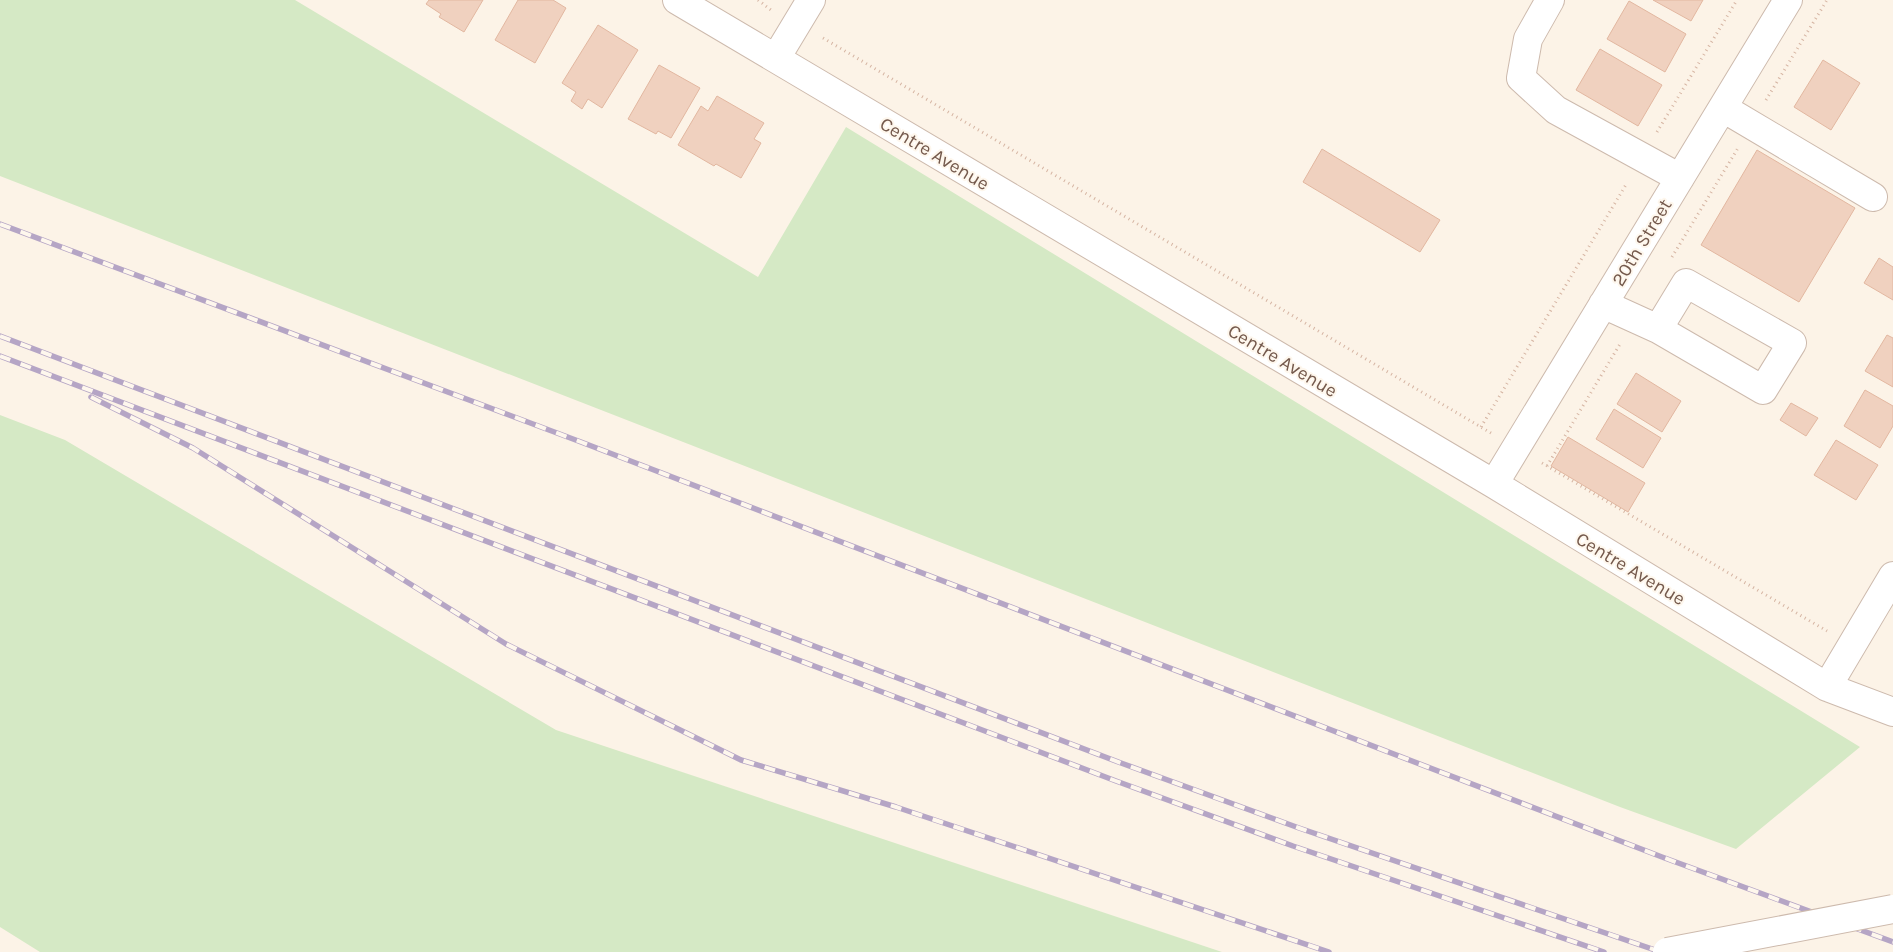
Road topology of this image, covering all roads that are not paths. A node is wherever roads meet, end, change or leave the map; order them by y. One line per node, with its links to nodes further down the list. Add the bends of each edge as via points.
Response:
1 (677, 0): 5 (street, Centre Avenue)
2 (811, 0): 5 (street)
3 (1550, 0): 7 (street, via 1528,39 1521,78 1556,110)
4 (1788, 0): 6 (street, 20th Street)
5 (776, 58): 11 (street, Centre Avenue)
6 (1723, 108): 7 (street, 20th Street); 8 (street)
7 (1680, 178): 9 (street, 20th Street)
8 (1873, 197)
9 (1603, 304): 10 (street); 11 (street, 20th Street)
10 (1647, 324): 10 (street, via 1763,390 1792,343 1686,283)
11 (1494, 484): 13 (street, Centre Avenue)
12 (1893, 576): 13 (street)
13 (1827, 687): 14 (street, Centre Avenue)
14 (1893, 712)
15 (1893, 909): 16 (street, bridge)
16 (1667, 952)

